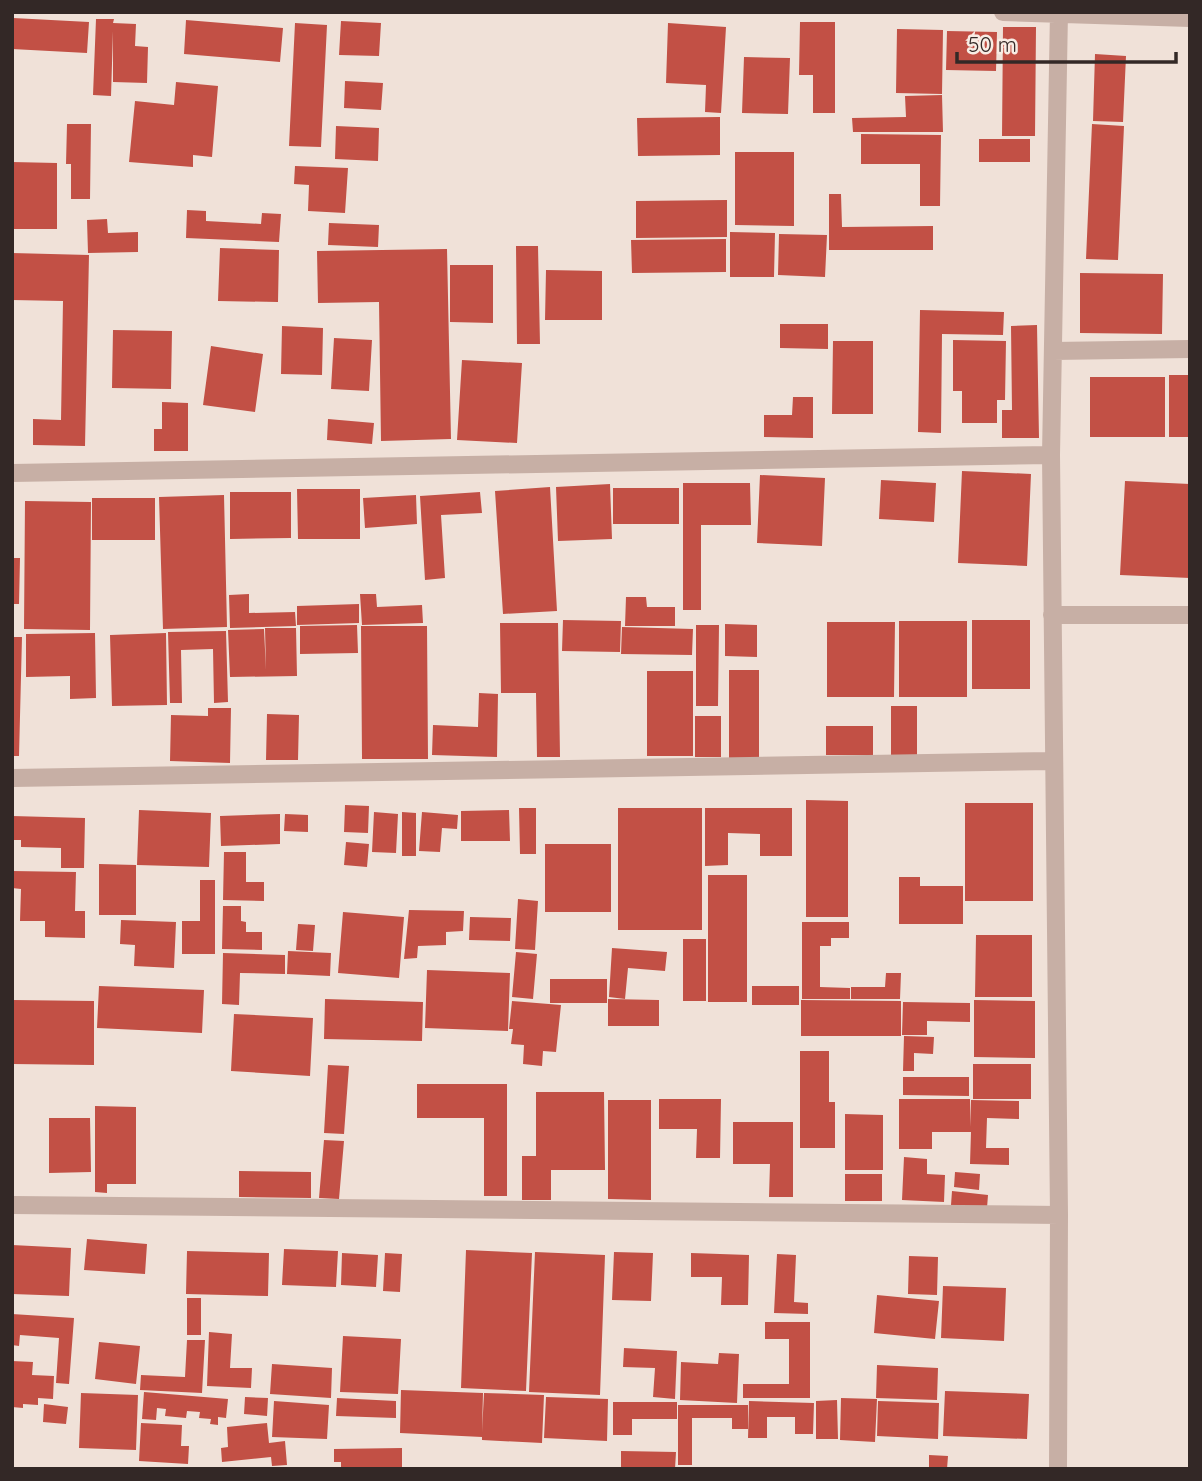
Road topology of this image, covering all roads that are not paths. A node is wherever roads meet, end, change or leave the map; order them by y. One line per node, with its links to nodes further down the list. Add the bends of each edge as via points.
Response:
1 (1003, 12): 2 (street)
2 (1059, 13): 3 (street); 5 (street)
3 (1190, 18)
4 (1190, 349): 5 (street)
5 (1053, 351): 6 (street)
6 (1051, 454): 7 (street); 8 (street)
7 (12, 473)
8 (1052, 615): 9 (street); 10 (street)
9 (1190, 615)
10 (1054, 761): 11 (street); 13 (street)
11 (12, 778)
12 (12, 1205): 13 (street)
13 (1059, 1215): 14 (street)
14 (1058, 1469)

